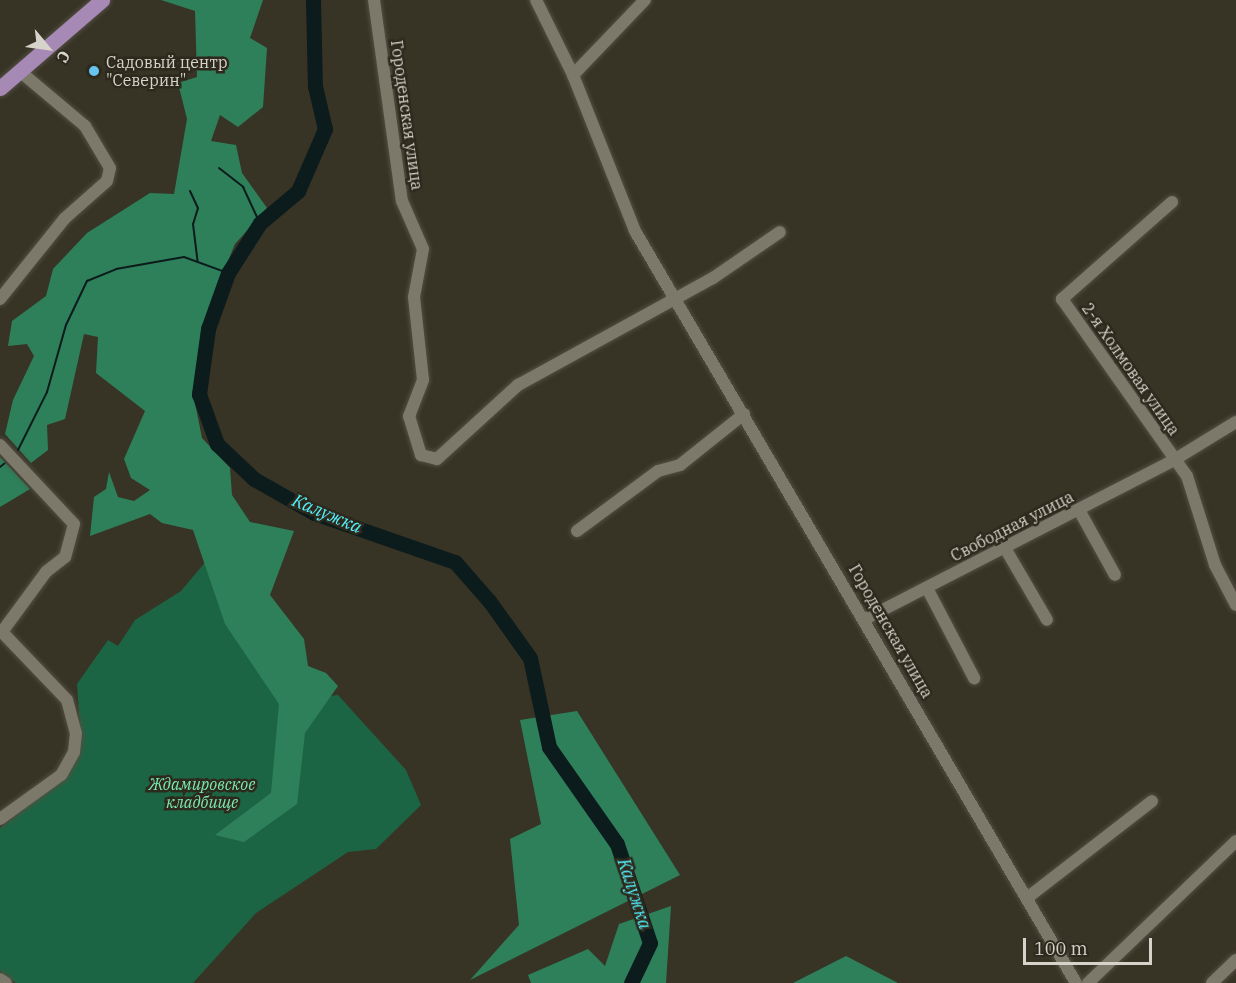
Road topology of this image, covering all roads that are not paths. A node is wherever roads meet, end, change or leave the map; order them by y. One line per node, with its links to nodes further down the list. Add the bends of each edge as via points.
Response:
1 (102, 0): 5 (main road)
2 (374, 0): 10 (street, Городенская улица, via 402,201 423,249 414,297 423,381 409,416 421,455 438,459 518,385)
3 (536, 0): 6 (street, Городенская улица)
4 (645, 0): 6 (street)
5 (23, 74): 7 (main road); 11 (street, via 85,126 110,168 106,181 64,219)
6 (573, 75): 10 (street, Городенская улица, via 622,203)
7 (0, 88)
8 (1172, 202): 15 (street, 2-я Холмовая улица, via 1062,299)
9 (780, 232): 10 (street, Городенская улица, via 713,278)
10 (675, 297): 12 (street, Городенская улица)
11 (0, 299)
12 (744, 414): 17 (street, via 680,465 658,471); 22 (street, Городенская улица)
13 (1236, 422): 15 (street, Свободная улица)
14 (0, 445): 26 (street, via 74,524 65,557 46,572 2,632 67,700 76,733 74,752 61,776)
15 (1174, 460): 16 (street, Свободная улица); 21 (street, via 1187,476 1215,565)
16 (1079, 510): 18 (street, Свободная улица); 19 (street)
17 (577, 531)
18 (1005, 548): 20 (street, Свободная улица); 23 (street)
19 (1115, 575)
20 (927, 588): 22 (street, Свободная улица); 24 (street)
21 (1236, 605)
22 (865, 619): 28 (street, Городенская улица)
23 (1047, 620)
24 (974, 678)
25 (1152, 801): 28 (street)
26 (0, 819)
27 (1236, 841): 33 (street)
28 (1027, 898): 32 (street, Городенская улица)
29 (1236, 960): 34 (street)
30 (0, 979): 31 (street)
31 (6, 983)
32 (1076, 983)
33 (1088, 983)
34 (1212, 983)

